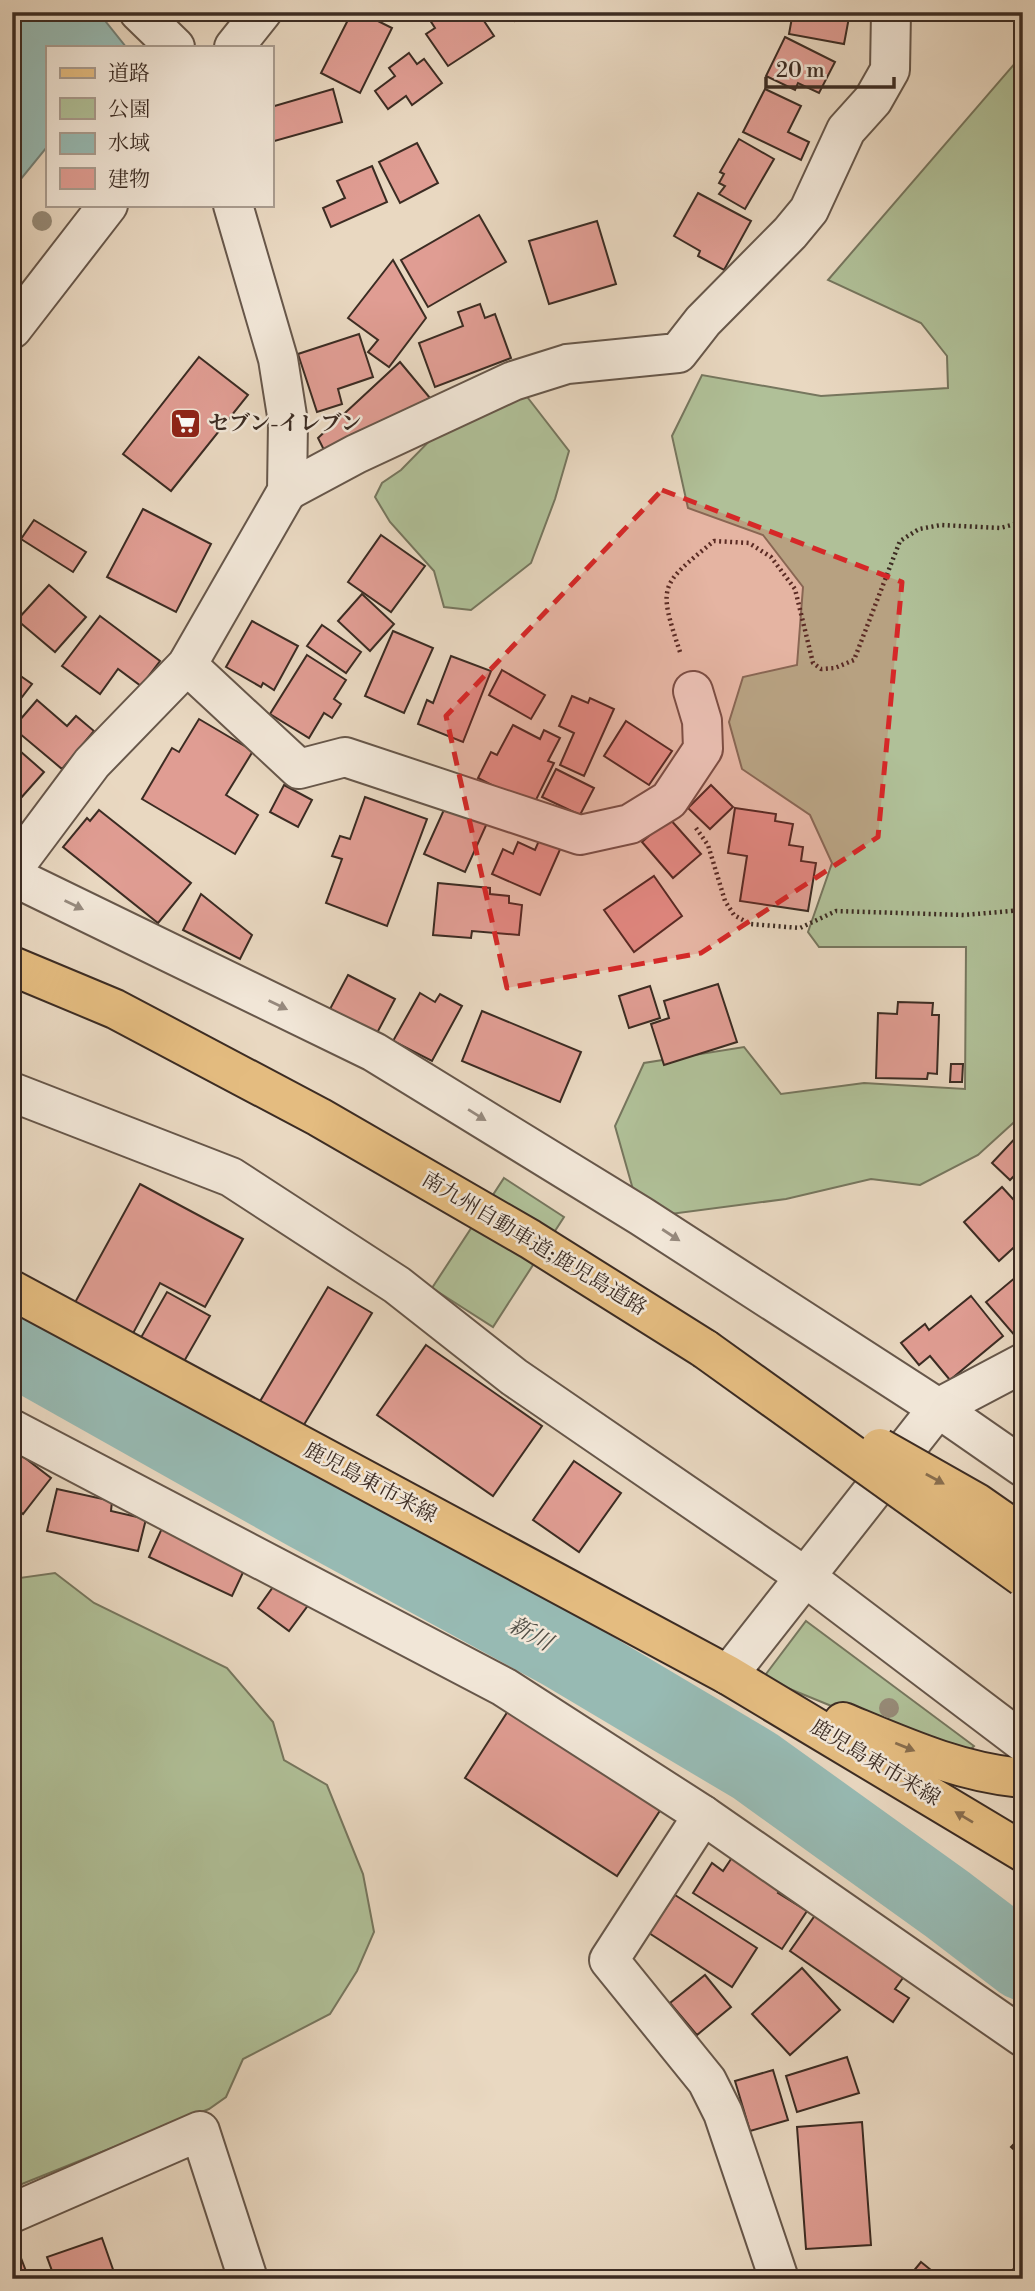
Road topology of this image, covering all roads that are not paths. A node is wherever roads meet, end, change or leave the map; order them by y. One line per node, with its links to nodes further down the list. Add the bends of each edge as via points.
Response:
1 (139, 12): 4 (street)
2 (262, 12): 5 (street)
3 (891, 12): 9 (street, via 890,70 873,100 846,130 808,209 678,353 566,363 513,381)
4 (174, 46)
5 (235, 46)
6 (107, 206): 8 (street)
7 (233, 206): 9 (street, via 278,359 288,422)
8 (12, 329)
9 (287, 491): 10 (street)
10 (187, 665): 11 (street, via 299,769 345,757 580,835 630,824 670,800 702,749 702,721); 12 (street, via 92,763)
11 (693, 691)
12 (12, 870)
13 (12, 876): 19 (street, one-way to 19, via 374,1052 641,1216)
14 (12, 966): 17 (main road, 南九州自動車道;鹿児島道路, via 115,1009 319,1117 530,1239)
15 (12, 1092): 23 (street, via 231,1177 397,1284 514,1377)
16 (12, 1290): 25 (main road, 鹿児島東市来線)
17 (705, 1349): 22 (main road, one-way to 22, bridge, via 977,1503); 24 (main road, 南九州自動車道;鹿児島道路, bridge)
18 (1023, 1363): 19 (street)
19 (938, 1408): 21 (street); 23 (street)
20 (12, 1429): 28 (street, via 504,1687)
21 (1023, 1467)
22 (1023, 1535)
23 (804, 1576): 25 (street); 26 (street)
24 (1023, 1577)
25 (728, 1675): 27 (main road, 鹿児島東市来線, one-way to 27, via 937,1760); 29 (main road, 鹿児島東市来線, one-way to 25)
26 (1023, 1742)
27 (1023, 1778)
28 (703, 1815): 30 (street); 33 (street, via 609,1960 707,2081 723,2113)
29 (1023, 1852)
30 (1023, 2037)
31 (12, 2213): 32 (street, via 200,2131)
32 (248, 2279)
33 (779, 2279)

